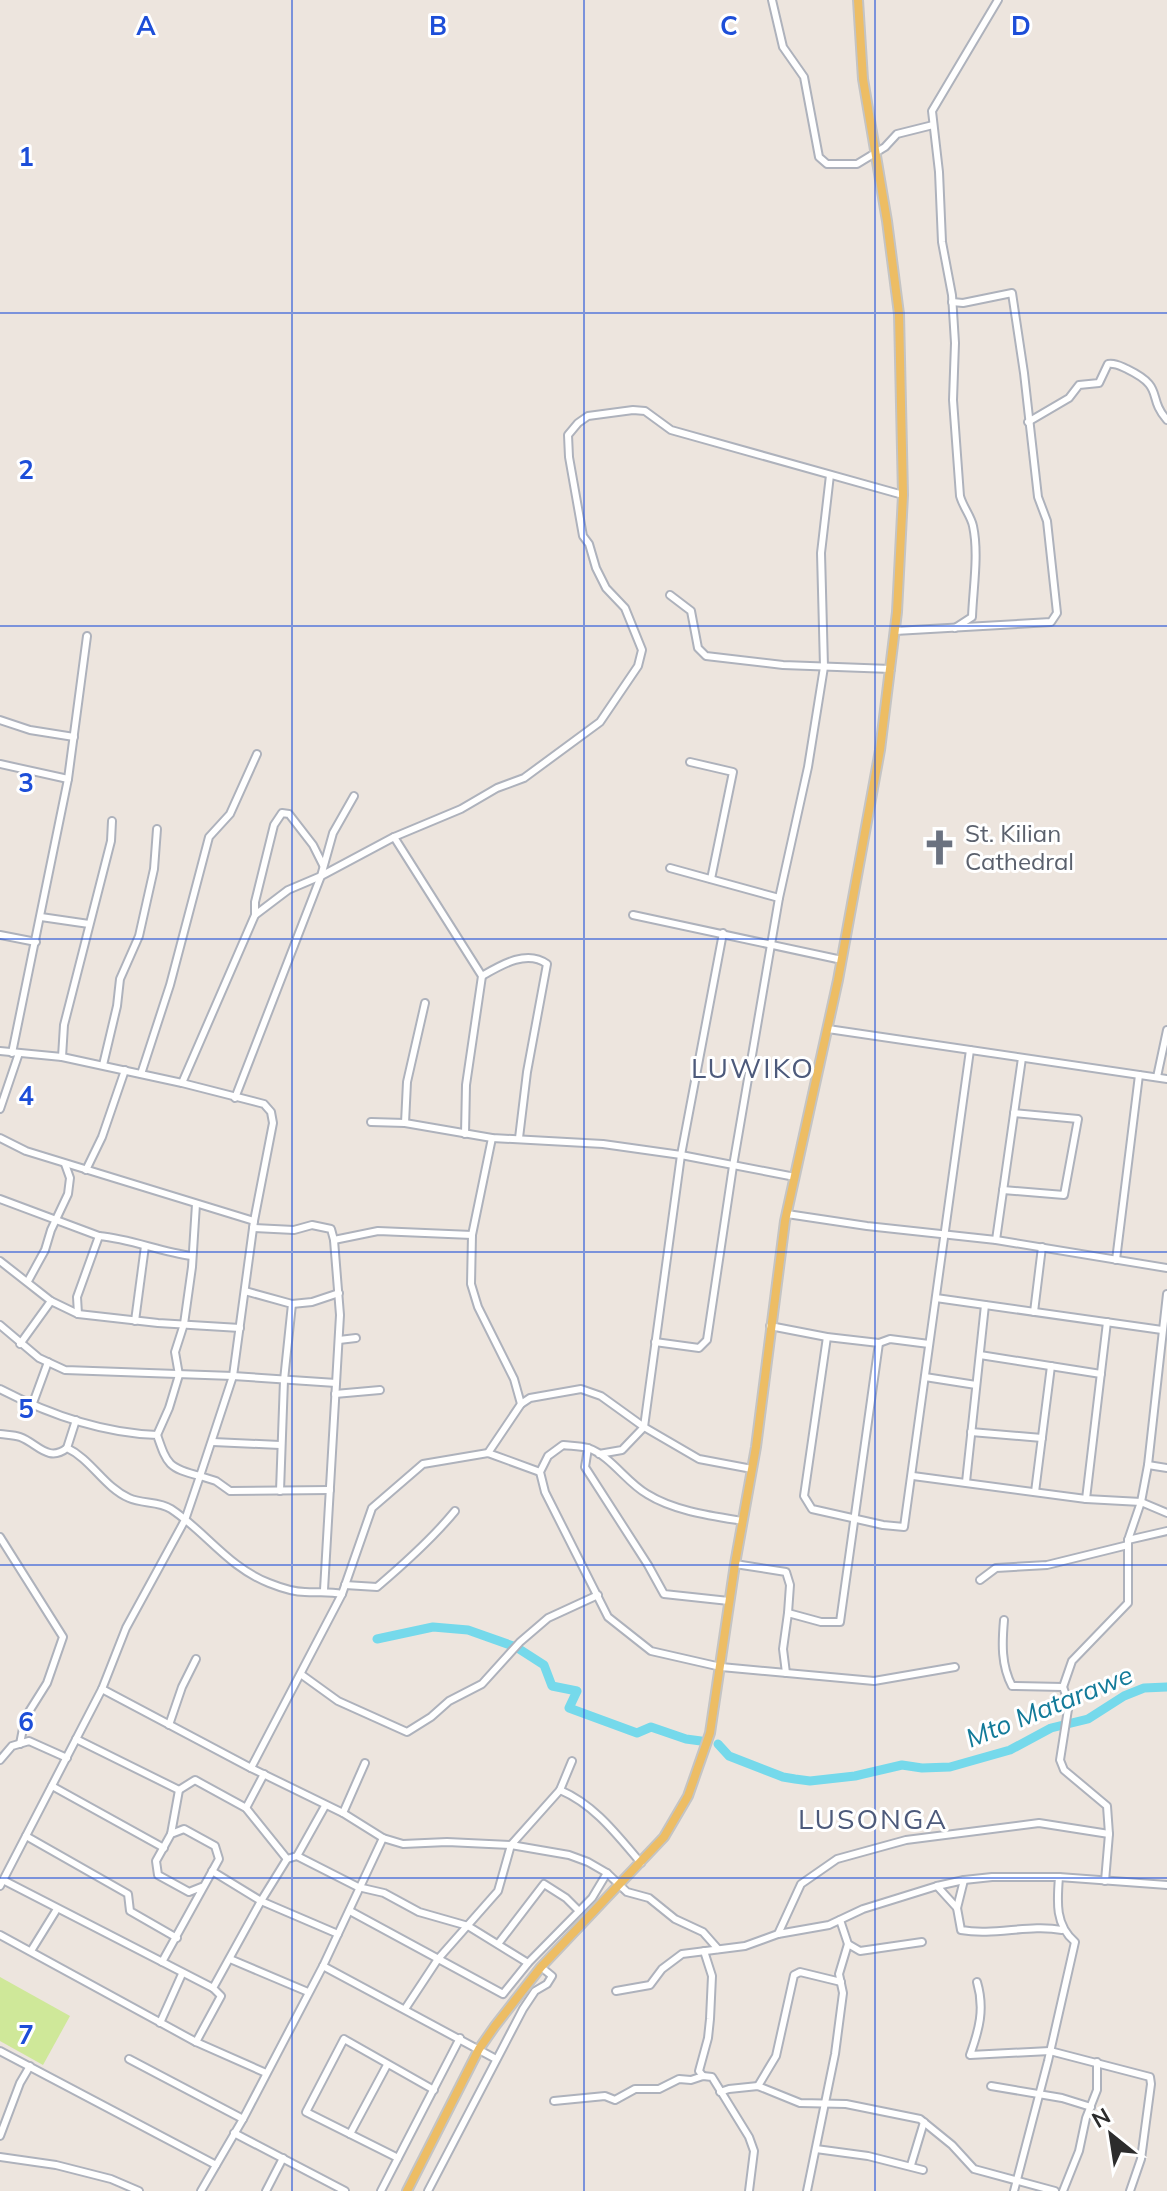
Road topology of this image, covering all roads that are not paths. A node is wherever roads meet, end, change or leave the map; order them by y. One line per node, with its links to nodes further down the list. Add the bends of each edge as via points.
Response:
1 (772, 0): 5 (street, via 783,47 804,77 819,157 827,164 857,164)
2 (858, 0): 5 (main road, via 863,79)
3 (998, 0): 4 (street, via 932,111)
4 (933, 125): 5 (street, via 897,134); 6 (street)
5 (876, 153): 10 (main road, via 899,314)
6 (952, 302): 8 (street, via 1012,293); 12 (street, via 960,496 974,536 972,617)
7 (1167, 420): 8 (street, via 1145,377 1114,363 1108,364 1099,383 1079,385 1069,398)
8 (1028, 422): 12 (street, via 1057,613 1051,622)
9 (830, 475): 10 (street); 15 (street, via 821,553); 26 (street, via 671,430 645,411 588,416 578,423 568,435 583,536 606,588 625,608 637,634 642,650 638,666 600,722 574,743 524,778)
10 (903, 495): 13 (main road)
11 (670, 595): 15 (street, via 691,611 698,648 706,656)
12 (955, 628): 13 (street)
13 (895, 631): 16 (main road)
14 (87, 636): 18 (street)
15 (824, 667): 16 (street); 31 (street)
16 (891, 669): 40 (main road)
17 (0, 720): 18 (street)
18 (74, 737): 22 (street)
19 (257, 754): 52 (street, via 230,814 209,837)
20 (690, 762): 30 (street, via 733,772)
21 (0, 764): 22 (street)
22 (68, 779): 34 (street)
23 (354, 796): 27 (street, via 333,833)
24 (112, 821): 35 (street)
25 (157, 829): 50 (street, via 139,936 120,979)
26 (394, 837): 29 (street); 41 (street)
27 (324, 866): 29 (street); 32 (street, via 289,814 282,813 274,825)
28 (670, 868): 30 (street)
29 (321, 876): 32 (street, via 288,890); 57 (street)
30 (711, 879): 31 (street)
31 (779, 898): 39 (street)
32 (255, 915): 56 (street)
33 (633, 915): 36 (street)
34 (41, 917): 35 (street); 38 (street)
35 (89, 924): 48 (street, via 64,1025)
36 (723, 933): 39 (street); 66 (street)
37 (0, 935): 38 (street)
38 (36, 942): 47 (street)
39 (773, 945): 40 (street); 68 (street)
40 (842, 960): 43 (main road)
41 (482, 976): 62 (street, via 466,1085); 65 (street, via 524,957 547,964)
42 (425, 1003): 61 (street, via 407,1082)
43 (828, 1029): 45 (street); 70 (main road)
44 (1167, 1030): 54 (street)
45 (970, 1050): 49 (street); 77 (street)
46 (0, 1051): 47 (street)
47 (16, 1053): 48 (street); 58 (street)
48 (62, 1057): 50 (street)
49 (1022, 1058): 53 (street); 59 (street)
50 (103, 1065): 51 (street)
51 (125, 1070): 52 (street); 69 (street)
52 (141, 1074): 56 (street)
53 (1139, 1075): 54 (street); 85 (street)
54 (1157, 1077): 55 (street)
55 (1167, 1079)
56 (182, 1083): 57 (street)
57 (235, 1098): 76 (street, via 264,1104 273,1123)
58 (0, 1109)
59 (1014, 1113): 71 (street); 71 (street, via 1078,1119 1064,1195)
60 (371, 1122): 61 (street)
61 (405, 1123): 62 (street)
62 (465, 1134): 64 (street)
63 (0, 1138): 67 (street)
64 (492, 1138): 65 (street); 78 (street)
65 (519, 1138): 66 (street)
66 (681, 1155): 68 (street); 108 (street)
67 (65, 1164): 69 (street); 75 (street, via 71,1185)
68 (733, 1166): 70 (street); 108 (street, via 707,1340 699,1348)
69 (86, 1170): 73 (street)
70 (795, 1177): 74 (main road)
71 (1003, 1190): 81 (street)
72 (0, 1199): 75 (street)
73 (196, 1204): 76 (street); 84 (street)
74 (787, 1214): 77 (street); 102 (main road)
75 (57, 1220): 79 (street); 88 (street)
76 (254, 1224): 80 (street, via 294,1230 312,1225 331,1229); 89 (street)
77 (944, 1234): 81 (street); 92 (street)
78 (472, 1235): 80 (street, via 378,1231); 126 (street, via 471,1284)
79 (99, 1236): 82 (street); 97 (street, via 77,1297)
80 (334, 1240): 90 (street)
81 (996, 1240): 83 (street)
82 (145, 1246): 84 (street); 98 (street)
83 (1042, 1247): 85 (street); 96 (street)
84 (192, 1256): 100 (street)
85 (1116, 1260): 87 (street)
86 (0, 1261): 88 (street)
87 (1167, 1268)
88 (28, 1281): 93 (street)
89 (245, 1291): 94 (street); 103 (street)
90 (339, 1293): 94 (street); 107 (street)
91 (1167, 1294): 104 (street)
92 (936, 1298): 95 (street); 111 (street)
93 (51, 1301): 97 (street); 110 (street)
94 (292, 1304): 119 (street)
95 (985, 1305): 96 (street); 112 (street)
96 (1034, 1312): 99 (street)
97 (78, 1314): 98 (street)
98 (135, 1321): 100 (street)
99 (1107, 1322): 104 (street); 115 (street)
100 (184, 1324): 103 (street); 116 (street, via 175,1352)
101 (0, 1325): 110 (street)
102 (770, 1326): 105 (street); 141 (main road)
103 (240, 1328): 117 (street)
104 (1162, 1330): 139 (street)
105 (827, 1337): 109 (street); 153 (street, via 804,1496 812,1509)
106 (356, 1338): 107 (street)
107 (339, 1340): 120 (street)
108 (655, 1342): 128 (street)
109 (879, 1343): 111 (street, via 890,1339); 153 (street)
110 (20, 1344): 113 (street)
111 (929, 1344): 118 (street)
112 (980, 1355): 114 (street); 121 (street)
113 (48, 1362): 116 (street, via 65,1370); 125 (street)
114 (1051, 1366): 115 (street); 132 (street)
115 (1101, 1374): 149 (street)
116 (179, 1375): 117 (street); 131 (street)
117 (233, 1376): 119 (street); 133 (street)
118 (925, 1377): 121 (street); 144 (street)
119 (284, 1380): 120 (street); 134 (street)
120 (336, 1383): 124 (street)
121 (976, 1385): 129 (street)
122 (0, 1389): 125 (street)
123 (380, 1390): 124 (street)
124 (335, 1394): 146 (street)
125 (33, 1403): 127 (street)
126 (521, 1404): 128 (street, via 581,1389 601,1396); 137 (street)
127 (76, 1420): 131 (street, via 111,1432); 135 (street)
128 (644, 1427): 138 (street, via 622,1450); 141 (street, via 699,1459)
129 (971, 1432): 132 (street); 145 (street)
130 (0, 1434): 135 (street, via 20,1437 46,1453)
131 (157, 1435): 143 (street, via 167,1462)
132 (1042, 1438): 148 (street)
133 (213, 1442): 134 (street); 143 (street)
134 (280, 1445): 147 (street)
135 (67, 1448): 154 (street, via 129,1498 168,1507)
136 (588, 1448): 138 (street); 142 (street, via 563,1445 548,1456); 165 (street, via 585,1467 664,1594)
137 (488, 1453): 142 (street); 161 (street, via 423,1464 372,1508)
138 (597, 1454): 155 (street, via 651,1497)
139 (1148, 1465): 140 (street); 150 (street)
140 (1167, 1468)
141 (752, 1469): 155 (main road)
142 (540, 1472): 164 (street, via 545,1492)
143 (200, 1476): 147 (street, via 230,1491); 154 (street)
144 (913, 1476): 145 (street); 153 (street, via 904,1527)
145 (966, 1482): 148 (street)
146 (330, 1490): 147 (street); 162 (street)
147 (280, 1491)
148 (1035, 1492): 149 (street)
149 (1086, 1499): 150 (street)
150 (1141, 1502): 152 (street); 158 (street)
151 (455, 1511): 161 (street, via 377,1587)
152 (1167, 1513)
153 (856, 1517): 166 (street, via 840,1622)
154 (185, 1520): 162 (street, via 238,1568 303,1593); 174 (street, via 126,1628)
155 (743, 1521): 159 (main road)
156 (1167, 1531): 158 (street, via 1136,1536)
157 (0, 1537): 177 (street, via 63,1637 47,1683 25,1718)
158 (1128, 1543): 160 (street, via 1047,1565 996,1568); 173 (street, via 1128,1603 1072,1661)
159 (735, 1564): 165 (main road); 166 (street, via 786,1572)
160 (980, 1580)
161 (345, 1585): 163 (street)
162 (324, 1590): 163 (street)
163 (342, 1594): 172 (street)
164 (598, 1595): 169 (street, via 608,1617 651,1651); 172 (street, via 548,1618 482,1684 407,1732 338,1701)
165 (729, 1601): 169 (main road)
166 (788, 1613): 171 (street)
167 (1004, 1620): 173 (street, via 1001,1649 1012,1686)
168 (196, 1659): 175 (street)
169 (721, 1667): 171 (street); 198 (main road, via 710,1733 688,1796)
170 (955, 1667): 171 (street, via 874,1681)
171 (786, 1673)
172 (302, 1675): 182 (street)
173 (1063, 1687): 191 (street, via 1069,1703 1060,1760 1064,1770 1107,1806)
174 (102, 1689): 175 (street); 176 (street)
175 (169, 1725): 182 (street)
176 (76, 1739): 178 (street); 185 (street)
177 (20, 1744): 178 (street, via 29,1741); 179 (street)
178 (67, 1758): 184 (street)
179 (0, 1760)
180 (572, 1761): 186 (street)
181 (365, 1763): 189 (street)
182 (251, 1768): 183 (street)
183 (264, 1774): 187 (street); 188 (street)
184 (52, 1786): 192 (street); 195 (street)
185 (179, 1790): 188 (street, via 195,1780); 190 (street)
186 (560, 1790): 194 (street); 198 (street, via 603,1819)
187 (325, 1806): 189 (street); 196 (street)
188 (246, 1808): 197 (street)
189 (343, 1813): 193 (street)
190 (171, 1834): 195 (street); 199 (street, via 184,1829 215,1846 219,1859)
191 (1109, 1834): 203 (street); 219 (street, via 1039,1823 906,1840 837,1859 801,1884)
192 (26, 1836): 204 (street); 221 (street, via 128,1894 130,1911)
193 (383, 1838): 194 (street, via 403,1844); 209 (street)
194 (511, 1845): 200 (street, via 569,1855); 216 (street, via 498,1891)
195 (164, 1848): 207 (street, via 156,1861 158,1875 189,1892)
196 (297, 1856): 197 (street); 209 (street)
197 (287, 1859): 210 (street)
198 (641, 1863): 205 (main road)
199 (212, 1871): 207 (street); 210 (street)
200 (607, 1873): 205 (street); 214 (street)
201 (1059, 1877): 202 (street); 203 (street); 217 (street)
202 (964, 1880): 208 (street); 211 (street)
203 (1105, 1881): 206 (street)
204 (2, 1883): 212 (street)
205 (620, 1885): 225 (street, via 703,1932); 233 (main road)
206 (1167, 1885)
207 (204, 1886): 221 (street)
208 (937, 1886): 211 (street); 215 (street)
209 (358, 1887): 213 (street); 216 (street)
210 (261, 1901): 218 (street); 228 (street)
211 (957, 1908): 217 (street, via 961,1930)
212 (57, 1909): 226 (street); 230 (street)
213 (350, 1911): 218 (street); 229 (street)
214 (579, 1911): 223 (street, via 544,1884); 231 (street)
215 (840, 1920): 219 (street); 224 (street)
216 (468, 1926): 223 (street); 229 (street)
217 (1062, 1930): 246 (street, via 1075,1942)
218 (338, 1934): 232 (street)
219 (778, 1934): 225 (street)
220 (0, 1935): 226 (street)
221 (177, 1938): 230 (street)
222 (922, 1942): 224 (street, via 860,1951)
223 (498, 1944): 231 (street)
224 (848, 1944): 235 (street)
225 (718, 1949): 227 (street)
226 (31, 1951): 241 (street)
227 (704, 1951): 238 (street, via 682,1954 650,1985); 253 (street, via 712,1976 708,2038 699,2071)
228 (230, 1959): 237 (street); 239 (street)
229 (438, 1959): 231 (street, via 503,1994); 240 (street)
230 (162, 1962): 234 (street)
231 (528, 1963)
232 (323, 1966): 239 (street); 240 (street)
233 (541, 1967): 244 (main road); 248 (street, via 552,1976 535,1991)
234 (182, 1974): 237 (street); 241 (street)
235 (841, 1982): 254 (street, via 794,1975 776,2056); 260 (street, via 842,2004)
236 (977, 1982): 246 (street, via 980,2028 970,2055)
237 (213, 1988): 243 (street, via 221,1996)
238 (616, 1991)
239 (308, 1992): 252 (street)
240 (405, 2009): 242 (street)
241 (160, 2023): 243 (street)
242 (460, 2038): 244 (street); 256 (street)
243 (196, 2042): 252 (street)
244 (479, 2049): 248 (street); 282 (main road)
245 (0, 2051): 251 (street)
246 (1050, 2051): 249 (street); 258 (street)
247 (129, 2059): 262 (street)
248 (496, 2059): 283 (street)
249 (1097, 2062): 261 (street); 289 (street, via 1151,2079 1141,2159)
250 (387, 2065): 256 (street); 265 (street); 265 (street, via 344,2039 306,2112)
251 (30, 2066): 266 (street); 271 (street)
252 (266, 2073): 262 (street)
253 (703, 2076): 257 (street, via 712,2077); 259 (street, via 659,2089 635,2089 615,2100 605,2096)
254 (758, 2086): 257 (street); 260 (street, via 800,2103)
255 (991, 2086): 258 (street)
256 (434, 2090): 270 (street)
257 (720, 2092): 284 (street, via 754,2151)
258 (1038, 2096): 261 (street); 275 (street)
259 (554, 2101)
260 (823, 2105): 263 (street, via 846,2104); 267 (street)
261 (1091, 2107): 288 (street)
262 (243, 2119): 264 (street)
263 (924, 2122): 272 (street); 275 (street, via 974,2169)
264 (234, 2133): 269 (street); 271 (street)
265 (350, 2134): 270 (street)
266 (0, 2136)
267 (816, 2149): 272 (street); 285 (street)
268 (0, 2157): 276 (street, via 56,2165)
269 (283, 2158): 274 (street); 278 (street)
270 (398, 2158): 281 (street)
271 (216, 2165): 277 (street)
272 (911, 2165): 273 (street)
273 (923, 2170)
274 (325, 2180): 279 (street); 280 (street)
275 (1016, 2180): 286 (street); 287 (street)
276 (139, 2191)
277 (201, 2191)
278 (266, 2191)
279 (319, 2191)
280 (345, 2191)
281 (381, 2191)
282 (407, 2191)
283 (428, 2191)
284 (749, 2191)
285 (807, 2191)
286 (1014, 2191)
287 (1055, 2191)
288 (1063, 2191)
289 (1130, 2191)

